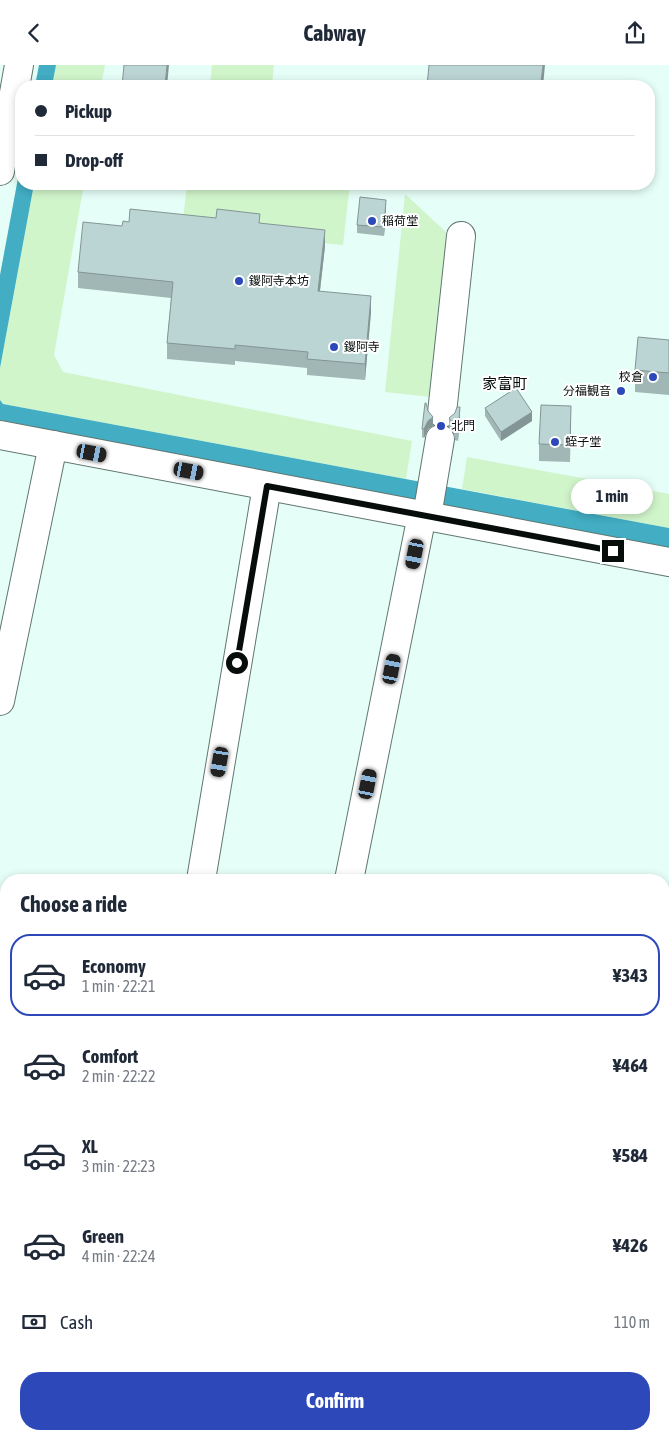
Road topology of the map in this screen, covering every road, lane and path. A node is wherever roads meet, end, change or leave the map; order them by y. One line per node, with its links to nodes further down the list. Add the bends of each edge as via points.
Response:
1 (19, 65): 2 (street)
2 (16, 80)
3 (15, 87): 4 (street)
4 (0, 171)
5 (461, 236): 9 (street, via 441,426)
6 (0, 435): 7 (street)
7 (53, 445): 8 (street); 11 (street)
8 (267, 486): 9 (street); 12 (street)
9 (426, 513): 10 (street); 13 (street)
10 (669, 562)
11 (0, 701)
12 (202, 874)
13 (350, 874)

